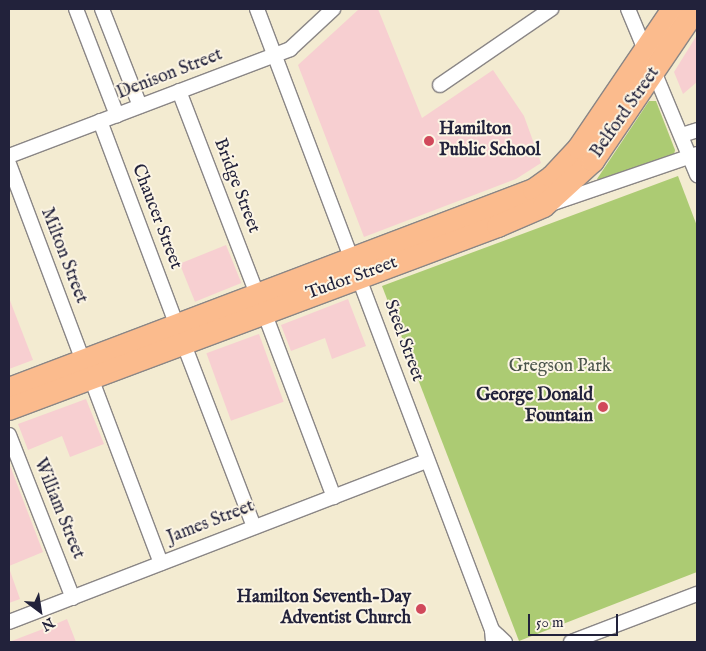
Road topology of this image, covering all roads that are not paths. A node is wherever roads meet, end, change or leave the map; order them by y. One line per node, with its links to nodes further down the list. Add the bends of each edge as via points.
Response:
1 (76, 9): 15 (street)
2 (102, 9): 14 (street)
3 (257, 9): 10 (street, Steel Street)
4 (333, 9): 10 (street, Denison Street, via 290,49)
5 (551, 9): 12 (street)
6 (628, 9): 9 (street)
7 (673, 9): 9 (main road, Belford Street)
8 (696, 9): 11 (main road, Belford Street)
9 (645, 50): 11 (street); 21 (main road, Belford Street)
10 (275, 55): 13 (street, Denison Street); 25 (street, Steel Street)
11 (655, 72): 18 (street); 24 (main road, Belford Street, via 593,161)
12 (440, 86)
13 (179, 91): 14 (street, Denison Street); 26 (street, Bridge Street)
14 (140, 106): 15 (street, Denison Street)
15 (117, 115): 16 (street, Denison Street)
16 (100, 121): 20 (street, Denison Street); 27 (street, Chaucer Street)
17 (697, 130): 18 (street)
18 (682, 135): 19 (street)
19 (694, 155): 23 (street); 24 (street, Tudor Street, via 586,195)
20 (9, 156)
21 (567, 163): 25 (main road, Tudor Street, via 545,183 523,196)
22 (9, 164): 28 (street, Milton Street)
23 (697, 175)
24 (544, 206): 25 (main road, Tudor Street, via 498,226)
25 (355, 267): 26 (main road, Tudor Street); 32 (street, Steel Street)
26 (261, 303): 27 (main road, Tudor Street); 33 (street, Bridge Street)
27 (180, 334): 28 (main road, Tudor Street); 34 (street, Chaucer Street)
28 (87, 369): 29 (main road, Tudor Street); 30 (main road, Tudor Street); 35 (street, Milton Street)
29 (9, 389)
30 (9, 409)
31 (9, 435): 37 (street, William Street)
32 (427, 461): 33 (street, James Street); 39 (street, Steel Street)
33 (334, 497): 34 (street, James Street)
34 (254, 527): 35 (street, James Street)
35 (162, 562): 37 (street, James Street)
36 (697, 594): 41 (street)
37 (73, 598): 38 (street, James Street)
38 (9, 622)
39 (492, 636): 40 (street, Steel Street)
40 (505, 642)
41 (571, 642)

